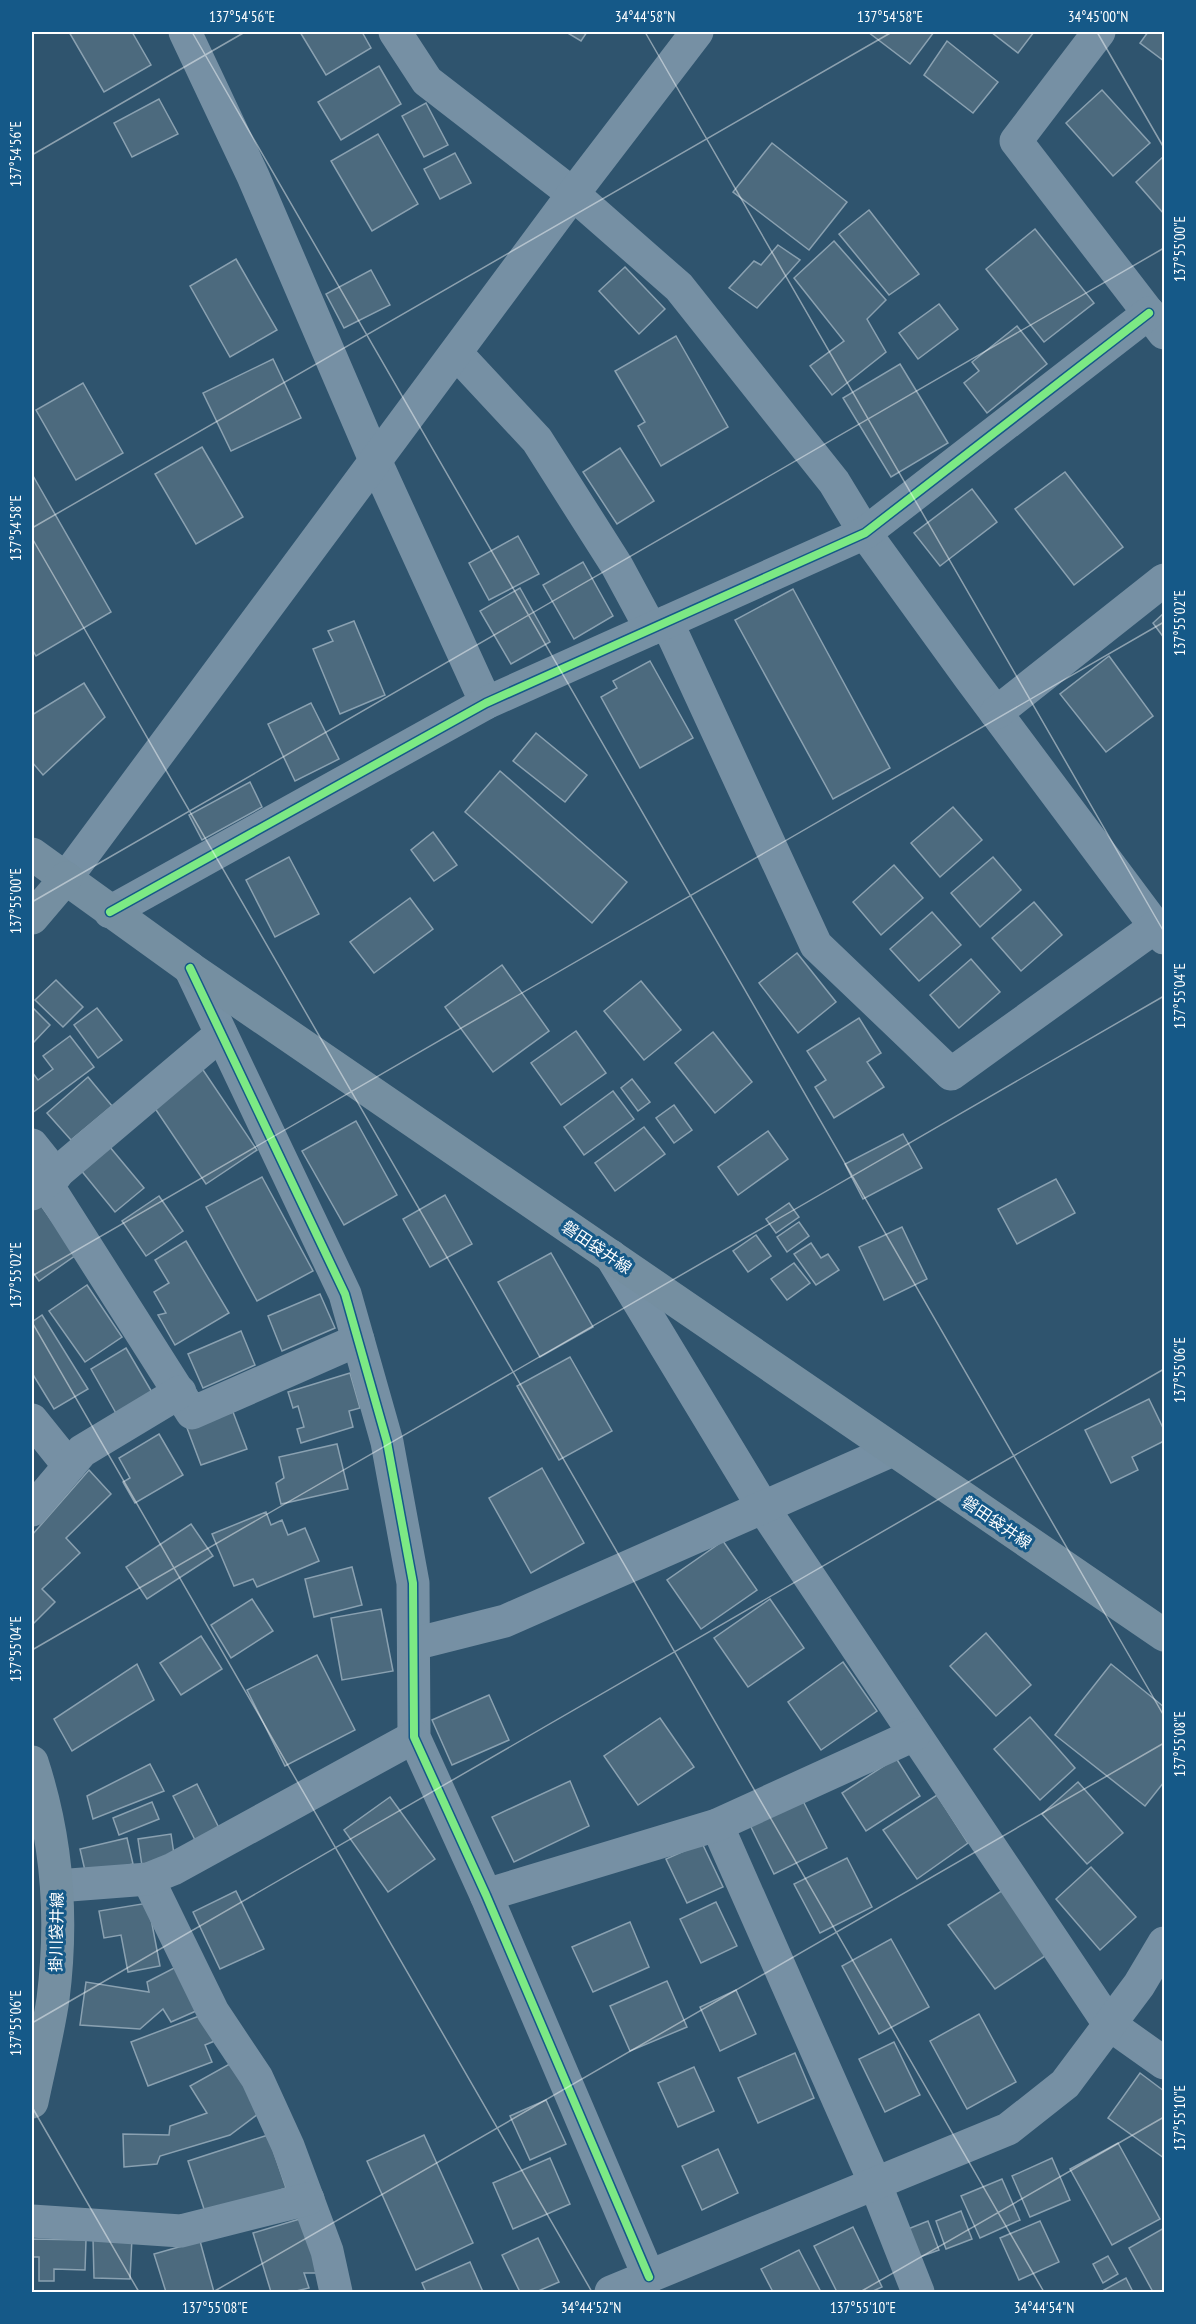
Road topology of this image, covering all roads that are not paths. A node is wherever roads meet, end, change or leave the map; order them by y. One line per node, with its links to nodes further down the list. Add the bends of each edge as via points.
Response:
1 (185, 32): 8 (street, via 253,176)
2 (395, 32): 5 (street, via 427,81)
3 (697, 32): 5 (street)
4 (1099, 32): 6 (street, via 1016,141)
5 (573, 194): 7 (street); 9 (street, via 679,287 834,482)
6 (1157, 323): 9 (street)
7 (456, 353): 8 (street); 11 (street, via 537,440)
8 (375, 460): 12 (street); 15 (street)
9 (866, 533): 11 (street); 13 (street)
10 (1164, 580): 13 (street)
11 (659, 626): 12 (street); 18 (street, via 816,945 951,1074)
12 (486, 703): 16 (street)
13 (996, 713): 18 (street)
14 (32, 854): 15 (main road, 磐田袋井線)
15 (66, 878): 16 (main road, 磐田袋井線); 17 (main road)
16 (110, 912): 19 (main road, 磐田袋井線)
17 (32, 918)
18 (1160, 932)
19 (190, 968): 20 (street); 23 (main road, 磐田袋井線)
20 (221, 1034): 22 (street); 24 (street, via 345,1294)
21 (32, 1145): 22 (street)
22 (44, 1184): 25 (street)
23 (610, 1256): 27 (main road, 磐田袋井線); 29 (street)
24 (358, 1340): 25 (street, via 192,1413); 32 (street, via 387,1442 413,1583)
25 (180, 1392): 28 (street, via 82,1451)
26 (32, 1420): 28 (street)
27 (893, 1450): 29 (street); 31 (main road, 磐田袋井線)
28 (69, 1466): 30 (street)
29 (764, 1509): 32 (street, via 505,1621); 33 (street)
30 (32, 1510)
31 (1164, 1635)
32 (414, 1644): 34 (street)
33 (914, 1735): 36 (street); 41 (street)
34 (414, 1737): 37 (street); 39 (street)
35 (32, 1762): 38 (main road, 掛川袋井線)
36 (717, 1825): 39 (street); 44 (street)
37 (148, 1879): 38 (street); 45 (street, via 213,2012 257,2078)
38 (57, 1886): 43 (main road, 掛川袋井線, via 58,1951 53,2001)
39 (486, 1895): 47 (street)
40 (1164, 1943): 41 (street)
41 (1109, 2024): 42 (street); 44 (street, via 1065,2084 1008,2129)
42 (1164, 2063)
43 (32, 2102)
44 (875, 2183): 47 (street); 50 (street)
45 (308, 2199): 46 (street, via 181,2231); 48 (street, via 327,2251)
46 (32, 2221)
47 (649, 2277): 49 (street)
48 (336, 2292)
49 (611, 2292)
50 (918, 2292)

